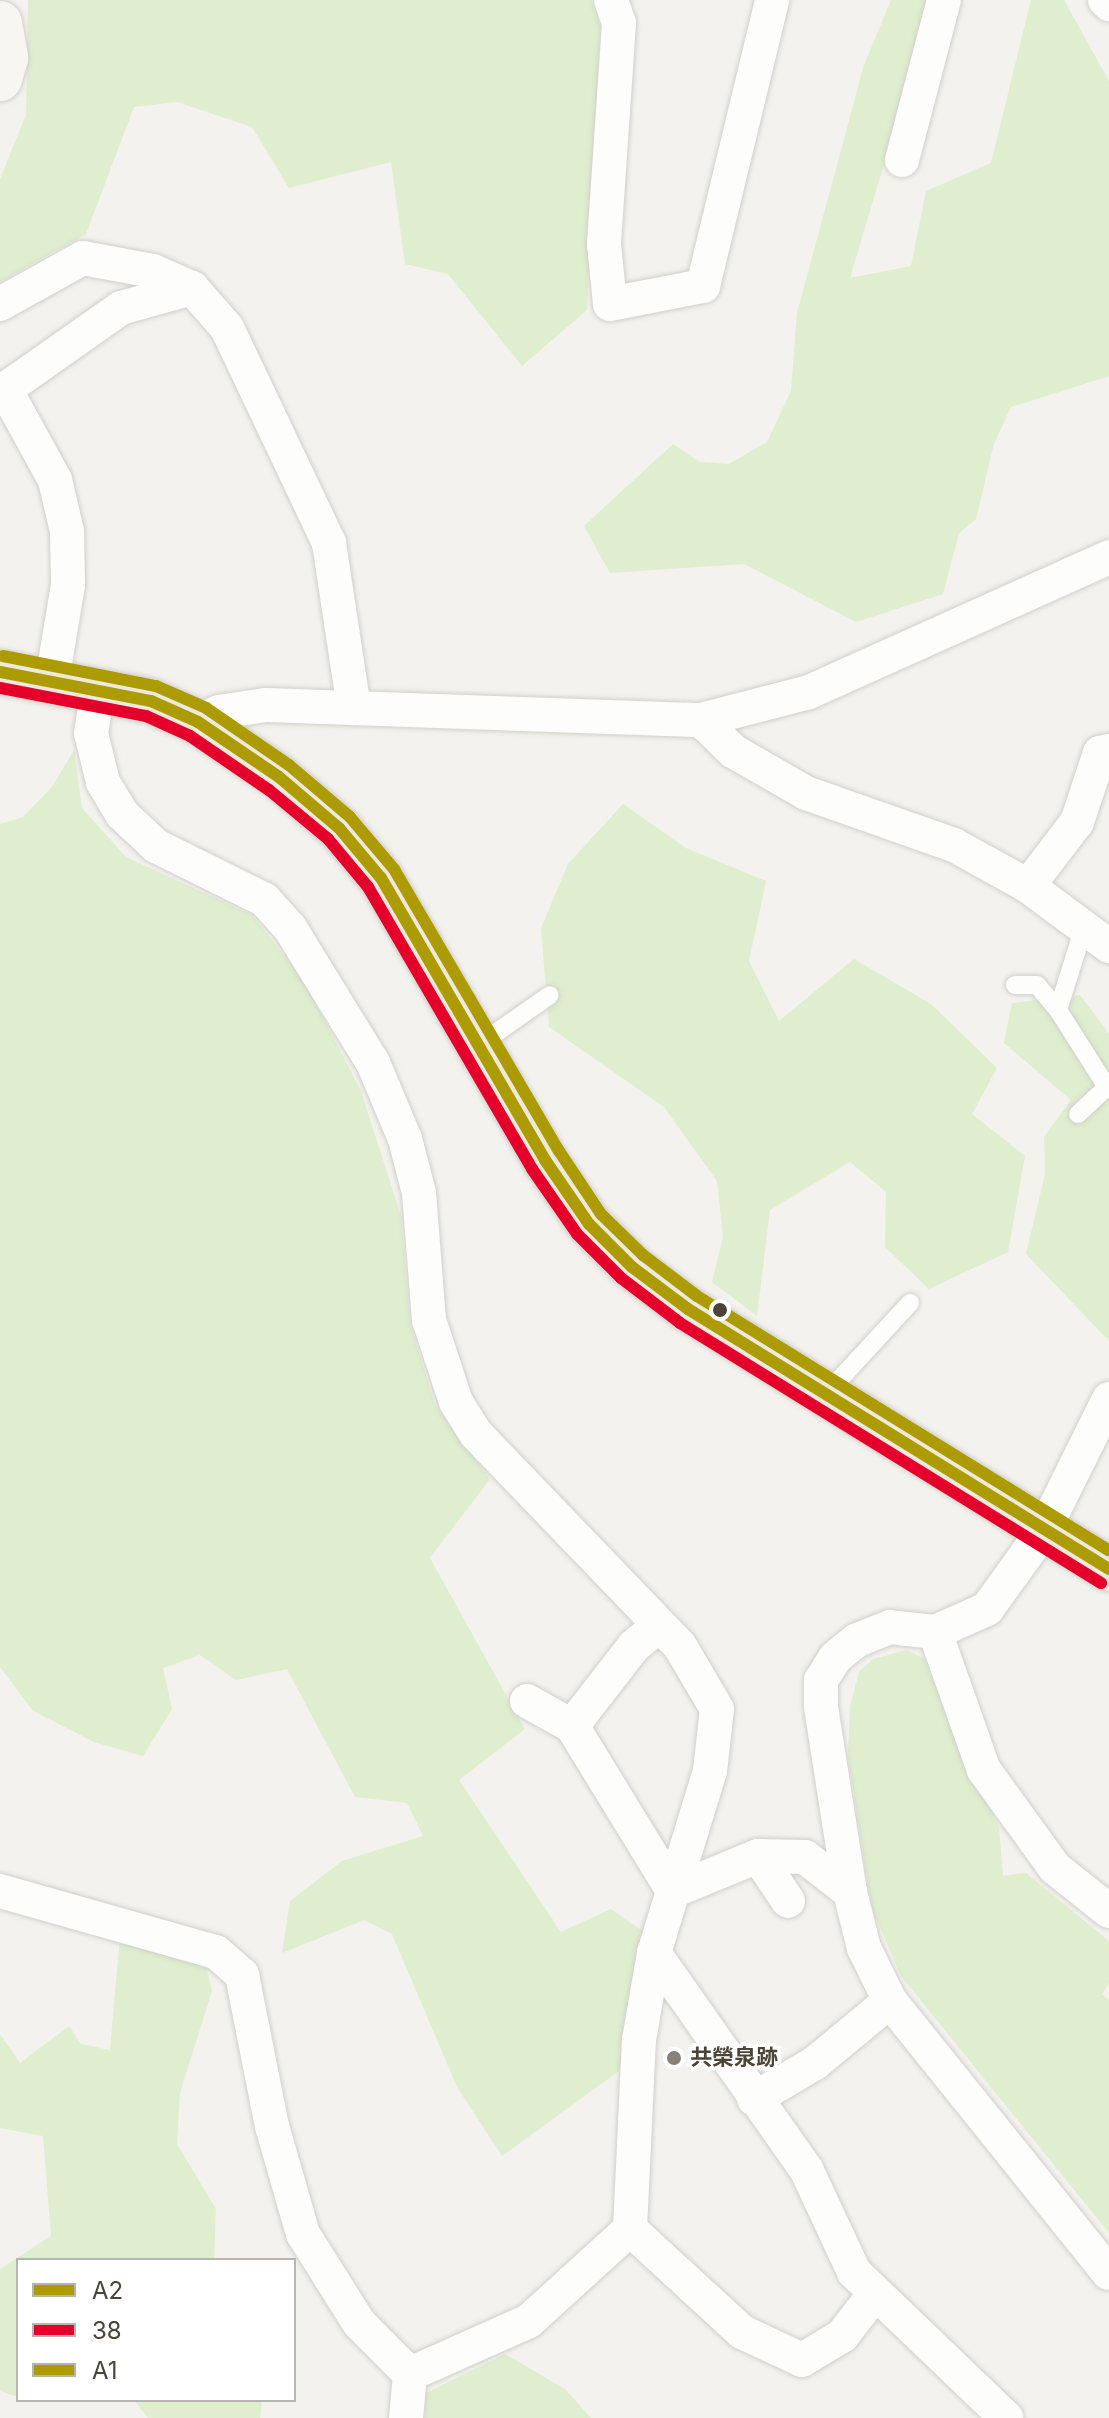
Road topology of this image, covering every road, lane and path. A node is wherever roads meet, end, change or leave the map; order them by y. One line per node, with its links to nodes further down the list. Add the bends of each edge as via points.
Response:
1 (611, 0): 2 (street, via 619,23 604,244 610,304 703,286)
2 (772, 0)
3 (944, 0): 6 (street)
4 (0, 23): 5 (street, via 6,58)
5 (0, 79)
6 (902, 160)
7 (192, 288): 8 (street, via 153,271 83,258); 9 (street, via 121,308); 14 (street, via 227,328 329,543)
8 (0, 304)
9 (3, 391): 12 (street, via 55,480 67,531 68,585)
10 (1109, 557): 15 (street, via 809,692)
11 (0, 672): 12 (highway)
12 (52, 681): 13 (highway)
13 (98, 689): 16 (highway, via 151,701); 30 (street, via 91,733 103,782 122,814 156,846 265,900 290,928 373,1063 405,1139 419,1193 429,1320 456,1402 476,1434)
14 (354, 708): 15 (street); 16 (street, via 266,705 219,712)
15 (701, 720): 18 (street, via 733,751 806,793 954,845)
16 (198, 722): 23 (highway, via 279,777 361,851)
17 (1109, 751): 18 (street, via 1100,753 1077,822)
18 (1028, 886): 19 (street)
19 (1096, 937): 22 (lane)
20 (1015, 985): 22 (lane, via 1037,985)
21 (550, 995): 23 (lane)
22 (1058, 1010): 24 (lane, via 1107,1087)
23 (480, 1044): 26 (highway, via 545,1160 610,1247 688,1309)
24 (1078, 1114)
25 (910, 1303): 26 (lane)
26 (826, 1394): 28 (highway)
27 (1109, 1399): 28 (street)
28 (1044, 1530): 29 (highway); 31 (street, via 987,1609)
29 (1109, 1569)
30 (660, 1625): 33 (street, via 634,1646); 36 (street, via 680,1646 717,1709 710,1771)
31 (935, 1632): 37 (street, via 890,1627 857,1640 835,1658 821,1680); 39 (street, via 984,1770 1055,1868)
32 (527, 1701): 33 (street)
33 (572, 1726): 36 (street)
34 (758, 1856): 36 (street); 37 (street, via 805,1857); 38 (street)
35 (0, 1891): 46 (street, via 216,1952 242,1975 272,2126 303,2234 359,2323)
36 (673, 1891): 40 (street)
37 (850, 1892): 41 (street, via 864,1948)
38 (788, 1901)
39 (1109, 1911)
40 (654, 1953): 42 (street); 43 (street, via 639,2040)
41 (890, 2001): 42 (street, via 815,2063); 44 (street)
42 (754, 2099): 45 (street, via 807,2171 854,2272)
43 (630, 2229): 45 (street, via 742,2332 802,2360 842,2336); 46 (street, via 529,2321)
44 (1109, 2273)
45 (873, 2296): 48 (street)
46 (410, 2374): 47 (street)
47 (406, 2418)
48 (1006, 2418)

